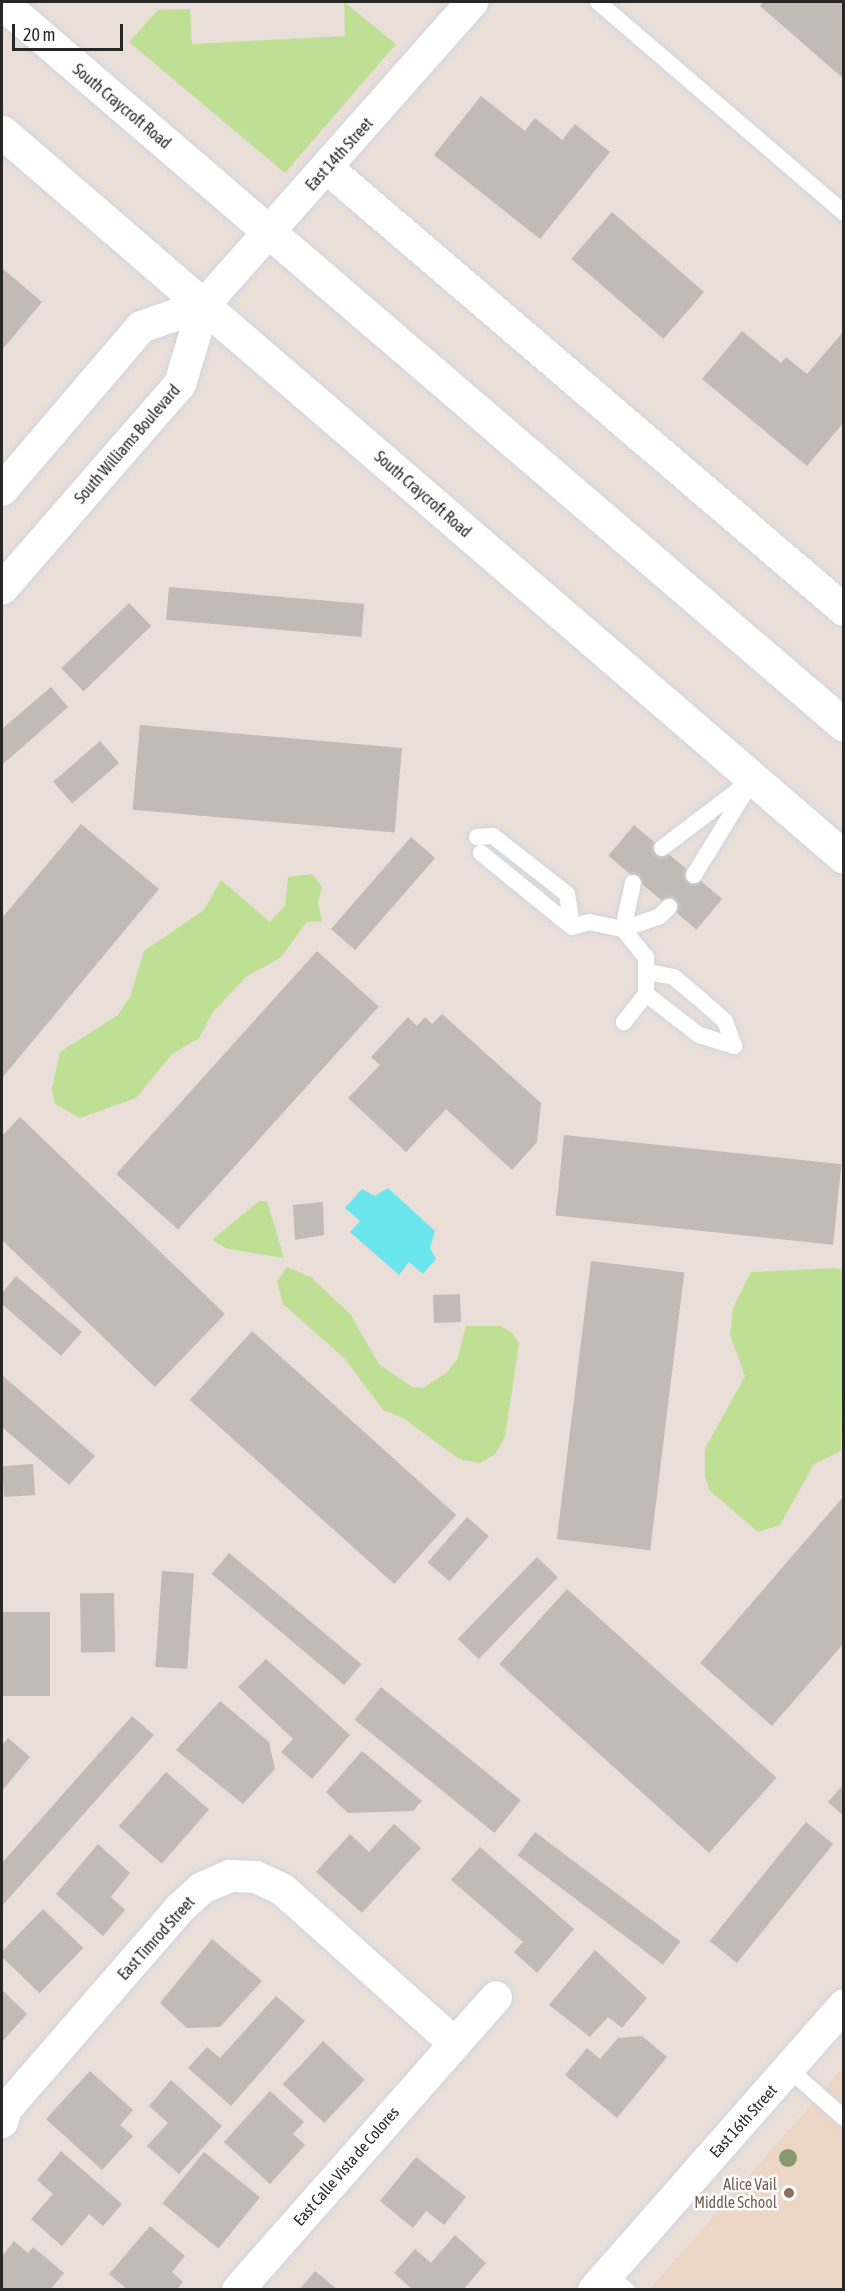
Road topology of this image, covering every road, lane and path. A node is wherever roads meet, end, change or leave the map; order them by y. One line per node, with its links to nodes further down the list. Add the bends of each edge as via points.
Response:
1 (472, 2): 5 (street, East 14th Street)
2 (598, 2): 6 (lane)
3 (2, 3): 7 (main road, South Craycroft Road)
4 (2, 132): 8 (main road, South Craycroft Road)
5 (327, 168): 7 (street, East 14th Street); 11 (street)
6 (843, 213)
7 (269, 231): 8 (street, East 14th Street); 12 (main road, South Craycroft Road)
8 (204, 305): 9 (street, via 141,327); 10 (street, South Williams Boulevard, via 180,384); 13 (main road, South Craycroft Road)
9 (2, 490)
10 (2, 589)
11 (843, 609)
12 (843, 726)
13 (753, 778): 14 (lane); 15 (main road, South Craycroft Road); 16 (lane)
14 (662, 848)
15 (843, 857)
16 (694, 875)
17 (633, 883): 20 (lane)
18 (669, 907): 20 (lane, via 660,916)
19 (572, 927): 19 (lane, via 479,845 493,836 567,894); 20 (lane, via 607,923)
20 (623, 929): 21 (lane, via 637,942)
21 (648, 972): 22 (lane); 22 (lane, via 674,977 701,999 725,1021 734,1046 699,1035)
22 (646, 994): 23 (lane)
23 (624, 1022)
24 (496, 1997): 26 (street, East Calle Vista de Colores)
25 (843, 2005): 27 (street, East 16th Street)
26 (454, 2043): 29 (street, East Timrod Street, via 282,1889 256,1877 230,1876 202,1888 180,1908 6,2109); 31 (street, East Calle Vista de Colores)
27 (789, 2069): 28 (lane); 30 (street, East 16th Street)
28 (843, 2118)
29 (2, 2122)
30 (609, 2284)
31 (238, 2289)

